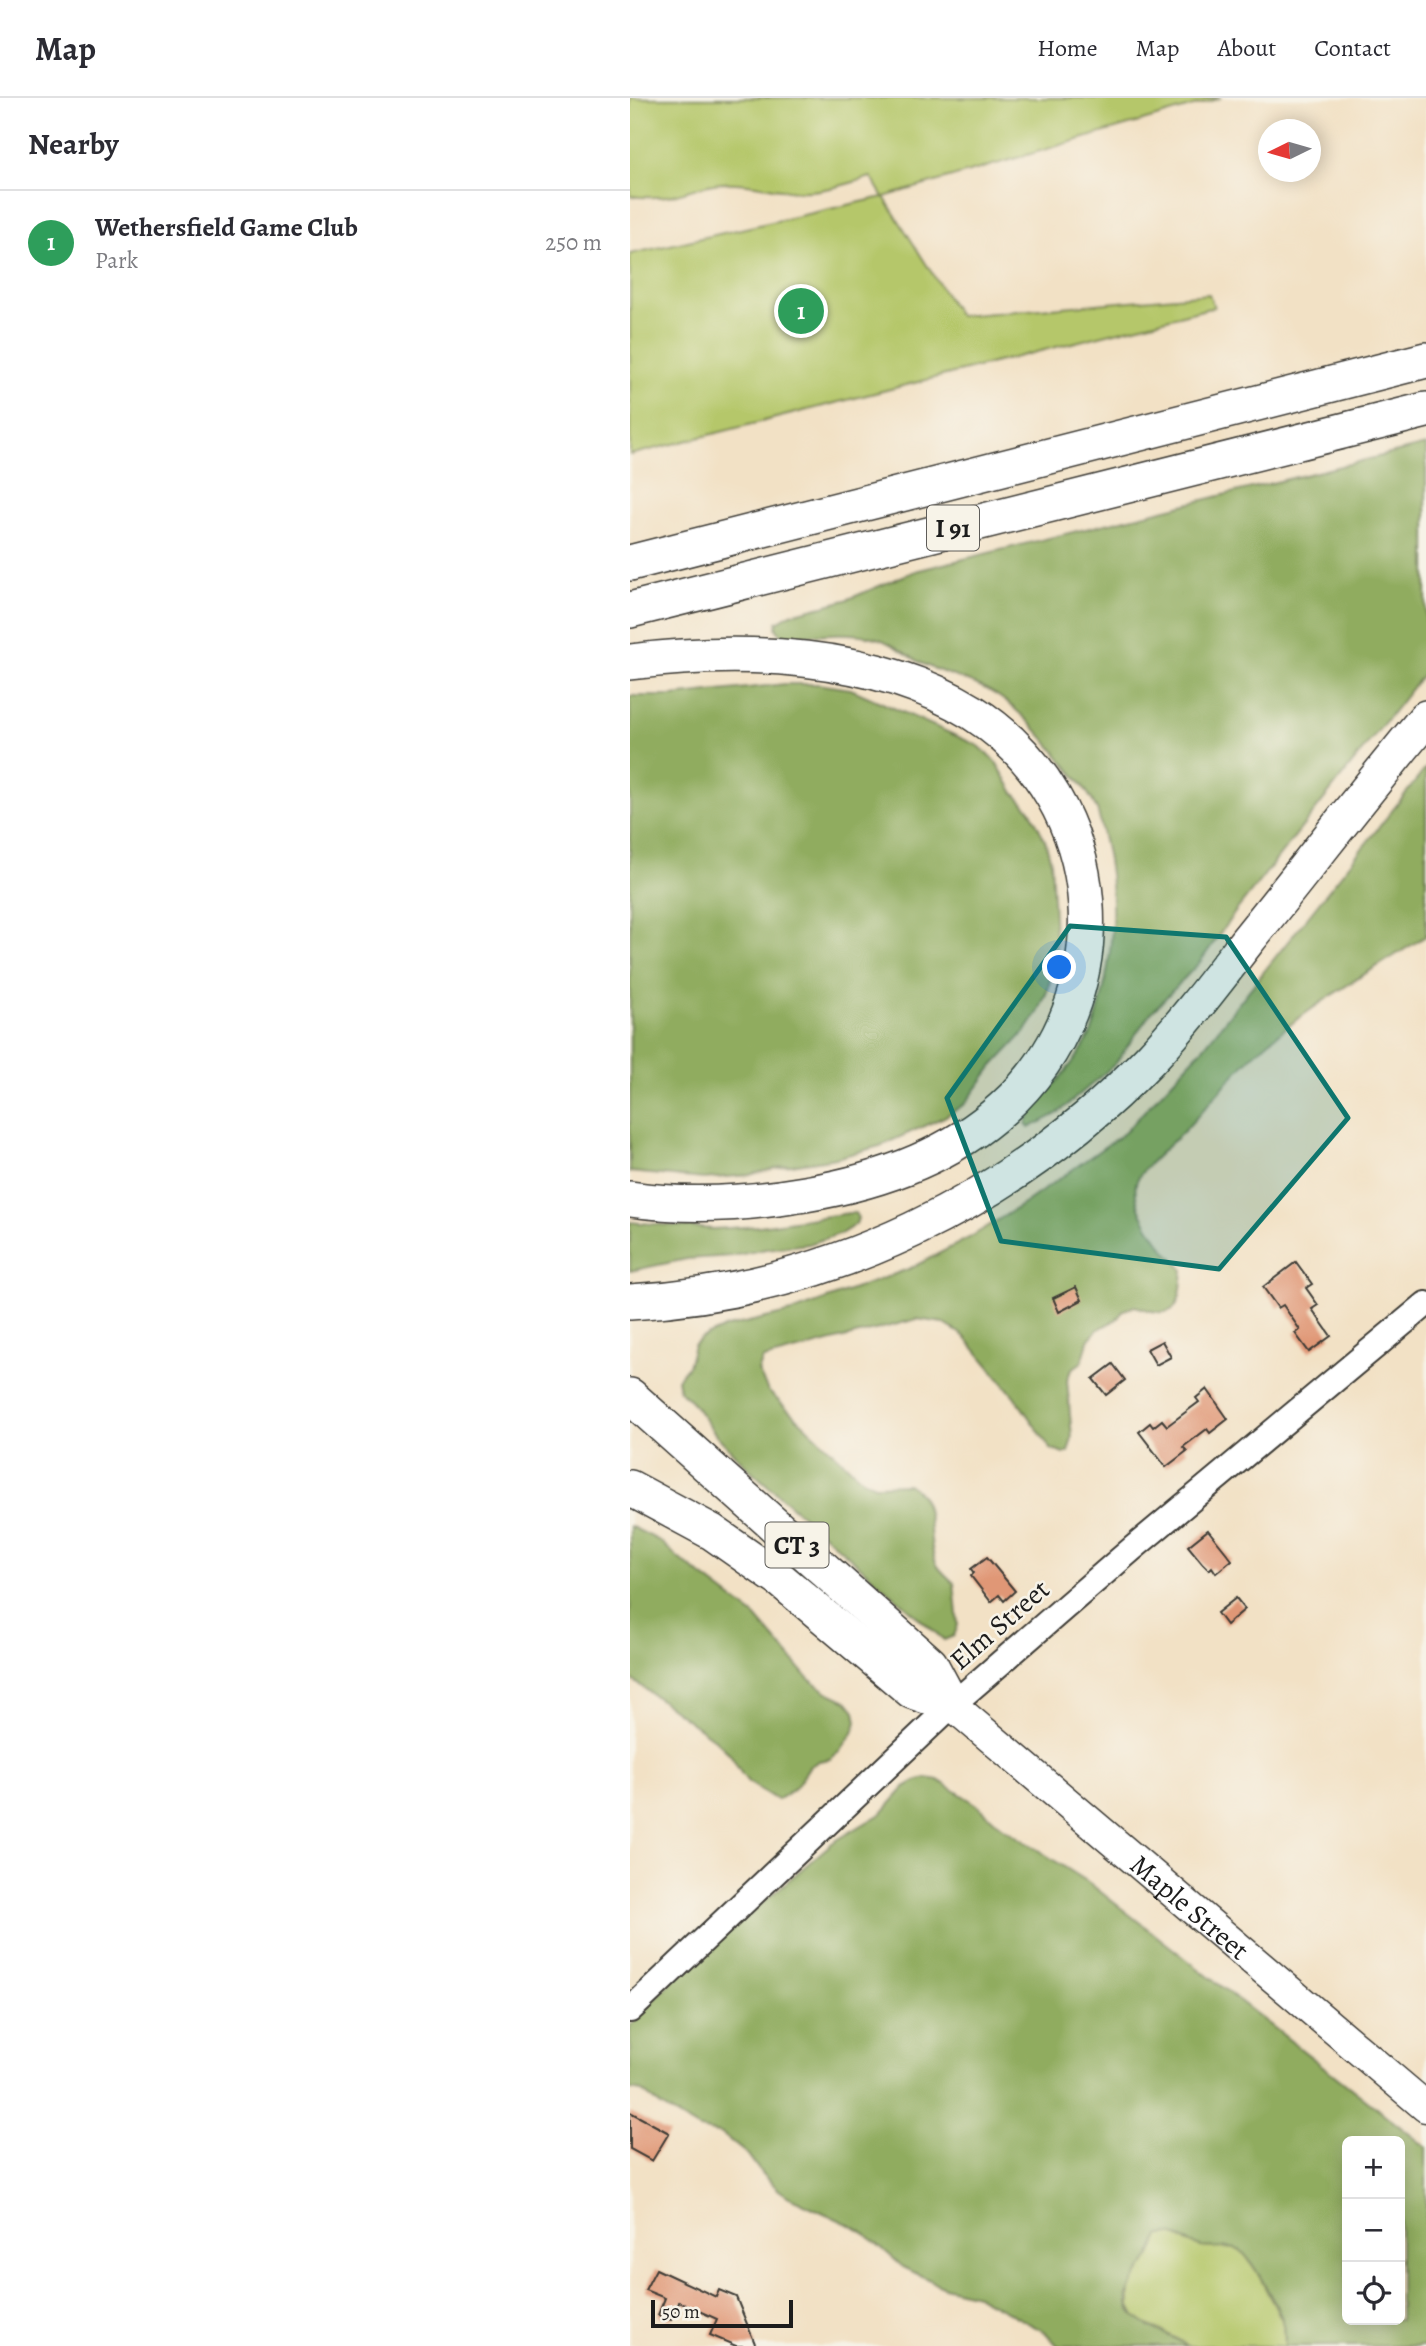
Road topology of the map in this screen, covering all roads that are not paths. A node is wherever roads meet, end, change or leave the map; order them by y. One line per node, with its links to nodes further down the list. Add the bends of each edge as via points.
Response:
1 (1426, 360): 3 (highway, I 91)
2 (1426, 410): 4 (highway, I 91)
3 (630, 562)
4 (630, 610)
5 (630, 662): 7 (highway, via 724,656 830,663 890,676 961,706 1013,744 1056,801 1079,859 1087,926 1076,996 1051,1051 1010,1102 953,1144 884,1175 800,1195 720,1204)
6 (1426, 718): 8 (highway, via 1173,1034 1110,1098 1034,1159 948,1212 833,1261 726,1289)
7 (630, 1199)
8 (630, 1302)
9 (1426, 1304): 12 (street, Elm Street)
10 (630, 1396): 12 (highway, CT 3, via 930,1664)
11 (630, 1488): 12 (highway, CT 3, via 712,1532 782,1581 912,1691)
12 (952, 1704): 13 (street, Elm Street); 14 (main road, Maple Street / CT 3)
13 (630, 2010)
14 (1426, 2107)

